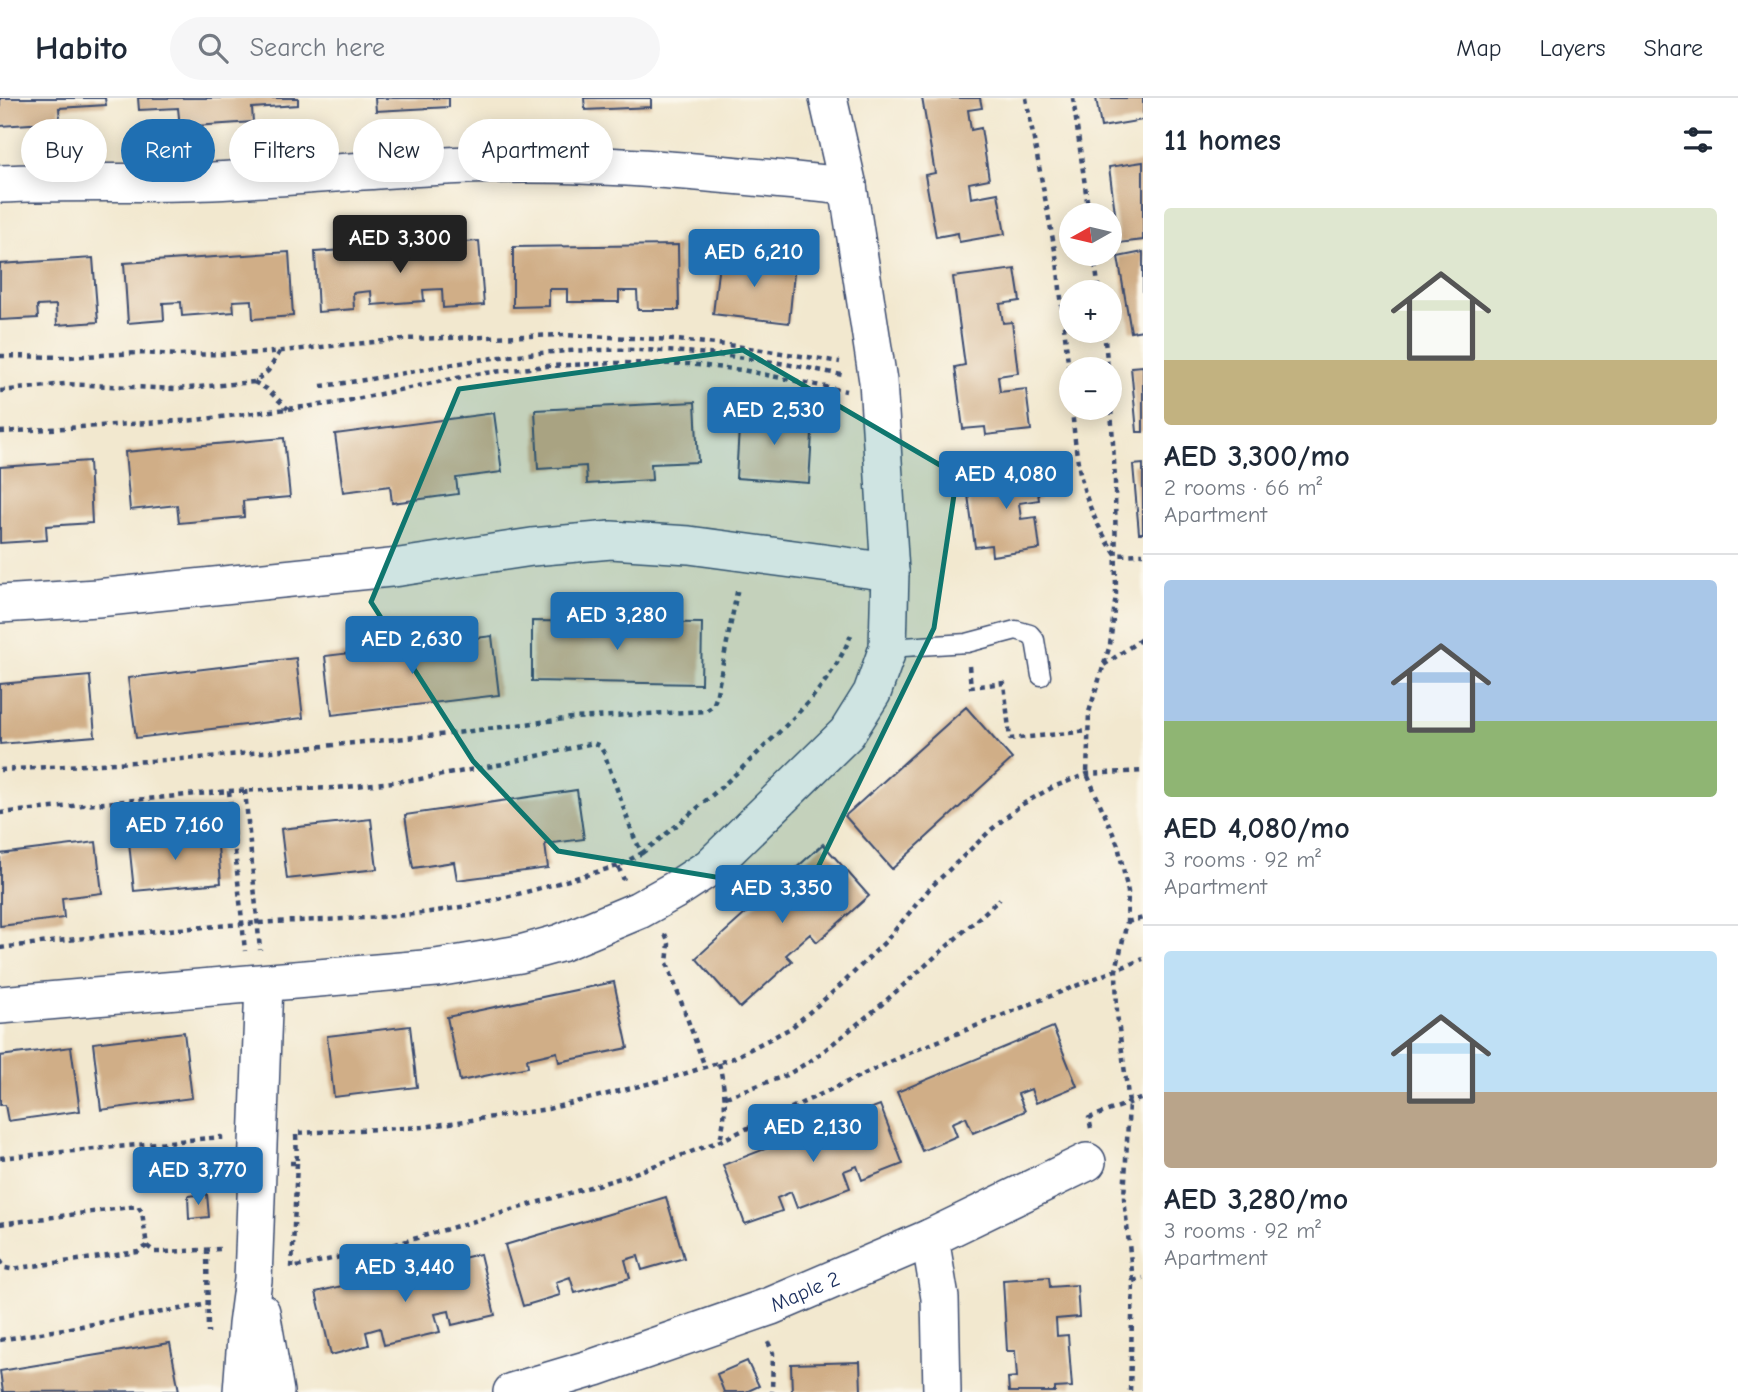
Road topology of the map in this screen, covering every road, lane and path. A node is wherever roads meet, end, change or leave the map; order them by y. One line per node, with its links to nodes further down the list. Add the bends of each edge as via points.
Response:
1 (828, 98): 5 (street)
2 (1026, 98): 9 (path, via 1057,261)
3 (1073, 98): 6 (path)
4 (0, 184): 5 (street, via 208,181 525,164)
5 (848, 186): 10 (street)
6 (1087, 203)
7 (279, 352): 8 (path); 10 (path, via 441,337 621,337 795,354 853,365); 11 (path, via 268,371)
8 (0, 356)
9 (1067, 357)
10 (866, 379): 12 (path, via 700,353 569,350); 14 (path, via 856,393 742,370 689,365 547,366 477,374); 21 (street)
11 (254, 382): 13 (path, via 177,389 65,384); 14 (path)
12 (321, 386)
13 (0, 391)
14 (288, 409): 17 (path, via 196,420)
15 (1073, 420): 20 (path, via 1081,484 1095,522)
16 (1112, 420): 20 (path)
17 (0, 432)
18 (743, 552): 21 (street); 22 (street, via 650,541 571,542 400,568); 30 (path, via 716,698 706,711 572,718 199,758)
19 (1143, 554): 20 (path)
20 (1116, 555): 27 (path, via 1116,594)
21 (890, 572): 26 (street)
22 (0, 604)
23 (855, 627): 36 (path, via 840,661 810,702 698,809)
24 (1143, 638): 27 (path)
25 (967, 643): 26 (lane); 28 (lane, via 1023,631 1035,640); 29 (path, via 971,687 1004,683 1010,739)
26 (888, 649): 39 (street, via 861,714 831,750 709,867)
27 (1104, 665): 29 (path, via 1089,712)
28 (1041, 676)
29 (1088, 731): 32 (path)
30 (0, 770)
31 (1143, 771): 32 (path)
32 (1087, 774): 41 (path, via 1118,845 1128,892); 49 (path, via 1021,805 992,829 930,888 885,942 791,1028)
33 (245, 790): 34 (path); 36 (path, via 337,788 420,779 593,743 604,753); 42 (path)
34 (229, 791): 35 (path); 43 (path)
35 (0, 813)
36 (642, 853): 37 (path)
37 (618, 866): 39 (path); 42 (path, via 443,910)
38 (1000, 900): 51 (path, via 815,1058)
39 (639, 910): 47 (street, via 560,943 478,963); 50 (path, via 649,935 662,928 669,944 667,963)
40 (1143, 918): 41 (path)
41 (1127, 922): 46 (path)
42 (258, 923): 43 (path); 47 (path)
43 (242, 924): 44 (path); 47 (path)
44 (0, 948)
45 (1143, 959): 46 (path)
46 (1116, 970): 53 (path); 54 (path, via 916,1050)
47 (256, 984): 48 (street); 58 (street)
48 (0, 1005)
49 (719, 1063): 50 (path); 51 (path)
50 (705, 1067): 57 (path, via 548,1109 423,1127 296,1133)
51 (726, 1097): 54 (path)
52 (1142, 1100): 53 (path)
53 (1129, 1104): 56 (path, via 1088,1118 1098,1157); 67 (path, via 1124,1198)
54 (720, 1141): 57 (path, via 537,1203 393,1245 292,1268)
55 (0, 1158): 58 (path, via 220,1137 220,1165)
56 (1087, 1162): 61 (street, Maple 2)
57 (297, 1163): 58 (path)
58 (257, 1164): 66 (street)
59 (0, 1224): 62 (path, via 138,1206)
60 (222, 1237): 63 (path, via 222,1249)
61 (930, 1238): 69 (street, Maple 2); 77 (street, via 940,1298)
62 (147, 1246): 63 (path, via 155,1252); 64 (path, via 138,1252 11,1269)
63 (207, 1250): 68 (path)
64 (0, 1260)
65 (1143, 1278): 67 (path)
66 (253, 1280): 73 (street); 74 (street)
67 (1133, 1281): 78 (path)
68 (209, 1304): 70 (path); 71 (path)
69 (753, 1312): 72 (street, Maple 2); 76 (path, via 773,1353)
70 (0, 1340)
71 (208, 1342)
72 (596, 1379): 75 (street, Maple 2)
73 (242, 1392)
74 (275, 1392)
75 (512, 1392)
76 (772, 1392)
77 (942, 1392)
78 (1130, 1392)

